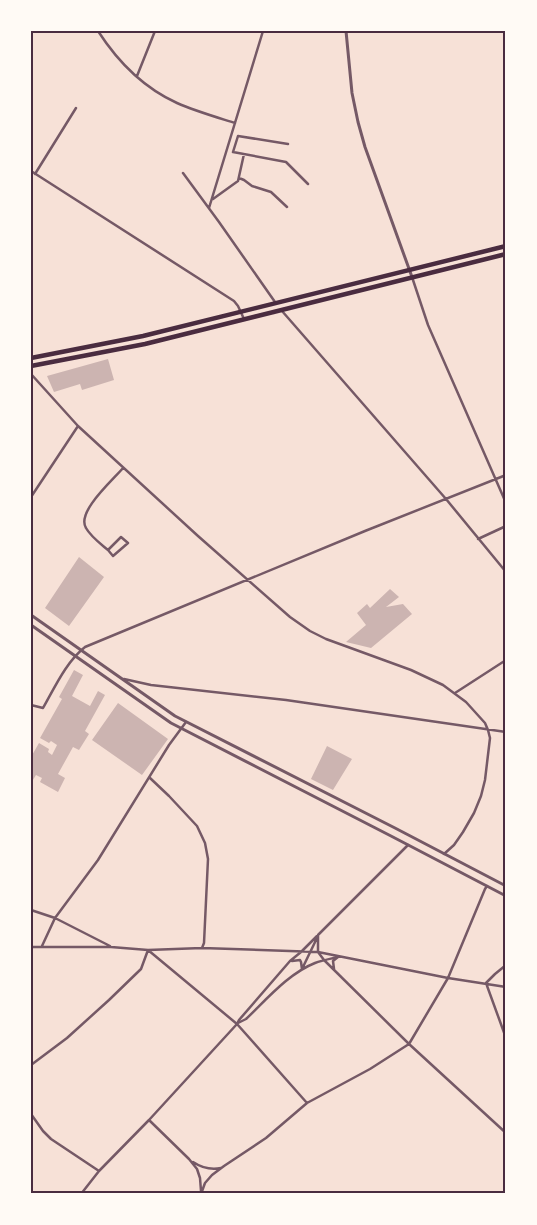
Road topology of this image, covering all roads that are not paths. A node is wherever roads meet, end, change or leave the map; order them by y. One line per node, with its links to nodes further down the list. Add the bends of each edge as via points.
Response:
1 (98, 31): 5 (street)
2 (155, 31): 5 (street)
3 (263, 31): 7 (street)
4 (346, 31): 20 (street, via 358,122)
5 (137, 76): 7 (street, via 178,103)
6 (76, 108): 12 (street)
7 (235, 123): 15 (street)
8 (288, 144): 9 (street, via 238,136 233,152)
9 (244, 154): 13 (street); 14 (street, via 286,162)
10 (31, 171): 12 (street)
11 (183, 173): 17 (street)
12 (35, 174): 24 (street, via 227,297)
13 (239, 178): 15 (street); 16 (street, via 271,192)
14 (308, 184)
15 (212, 199): 17 (street)
16 (287, 207)
17 (209, 208): 22 (street)
18 (506, 246): 20 (main road)
19 (506, 254): 21 (main road)
20 (409, 270): 21 (street); 22 (main road)
21 (412, 277): 23 (main road); 32 (street, via 428,325)
22 (276, 303): 24 (main road)
23 (281, 310): 25 (main road); 34 (street)
24 (241, 312): 25 (street); 26 (main road)
25 (244, 319): 27 (main road, via 145,344)
26 (31, 358)
27 (31, 366)
28 (31, 374): 29 (street)
29 (78, 426): 30 (street); 33 (street)
30 (124, 468): 38 (street, via 91,503 84,520 84,527); 40 (street)
31 (506, 475): 32 (street)
32 (496, 479): 34 (street); 35 (street)
33 (31, 497)
34 (446, 499): 37 (street); 40 (street)
35 (506, 503)
36 (506, 526): 37 (street)
37 (478, 539): 39 (street)
38 (108, 550): 38 (street, via 121,537 128,543 113,556)
39 (506, 572)
40 (248, 579): 43 (street); 47 (street, via 310,631 427,677)
41 (31, 615): 43 (street)
42 (31, 625): 44 (street)
43 (80, 651): 44 (street); 46 (street)
44 (75, 656): 48 (street, via 43,708); 50 (street)
45 (506, 660): 47 (street)
46 (121, 678): 49 (street); 51 (street, via 151,685 286,700)
47 (455, 693): 51 (street, via 478,715)
48 (31, 705)
49 (186, 722): 50 (street); 55 (street)
50 (181, 729): 53 (street); 54 (street)
51 (488, 730): 52 (street); 55 (street, via 489,750 481,796 454,845)
52 (506, 732)
53 (150, 778): 60 (street, via 98,860); 65 (street, via 197,826 205,843 208,859)
54 (409, 845): 56 (street); 61 (street)
55 (444, 854): 57 (street)
56 (487, 886): 58 (street); 76 (street)
57 (506, 886)
58 (506, 896)
59 (31, 910): 60 (street)
60 (55, 918): 62 (street); 64 (street)
61 (318, 934): 67 (street); 68 (street); 69 (street)
62 (42, 946): 63 (street); 64 (street)
63 (31, 947)
64 (111, 947): 66 (street)
65 (202, 948): 66 (street); 67 (street)
66 (148, 950): 79 (street); 82 (street, via 141,969 67,1038)
67 (301, 952): 68 (street); 72 (street)
68 (309, 952): 69 (street); 74 (street)
69 (318, 952): 70 (street); 71 (street)
70 (339, 956): 71 (street); 75 (street, via 333,961); 76 (street)
71 (324, 960): 74 (street); 75 (street)
72 (290, 961): 74 (street, via 300,960); 79 (street)
73 (506, 965): 77 (street)
74 (302, 970): 79 (street)
75 (335, 972): 81 (street)
76 (448, 978): 77 (street); 81 (street)
77 (486, 983): 78 (street); 80 (street)
78 (506, 987)
79 (237, 1024): 83 (street); 85 (street)
80 (506, 1038)
81 (409, 1044): 83 (street); 86 (street)
82 (31, 1065)
83 (307, 1103): 88 (street, via 266,1138)
84 (31, 1114): 89 (street, via 51,1140)
85 (149, 1120): 87 (street); 89 (street)
86 (506, 1132)
87 (189, 1159): 88 (street, via 207,1168); 90 (street, via 197,1169)
88 (222, 1167): 90 (street, via 205,1183)
89 (99, 1171): 91 (street)
90 (201, 1192)
91 (81, 1194)

